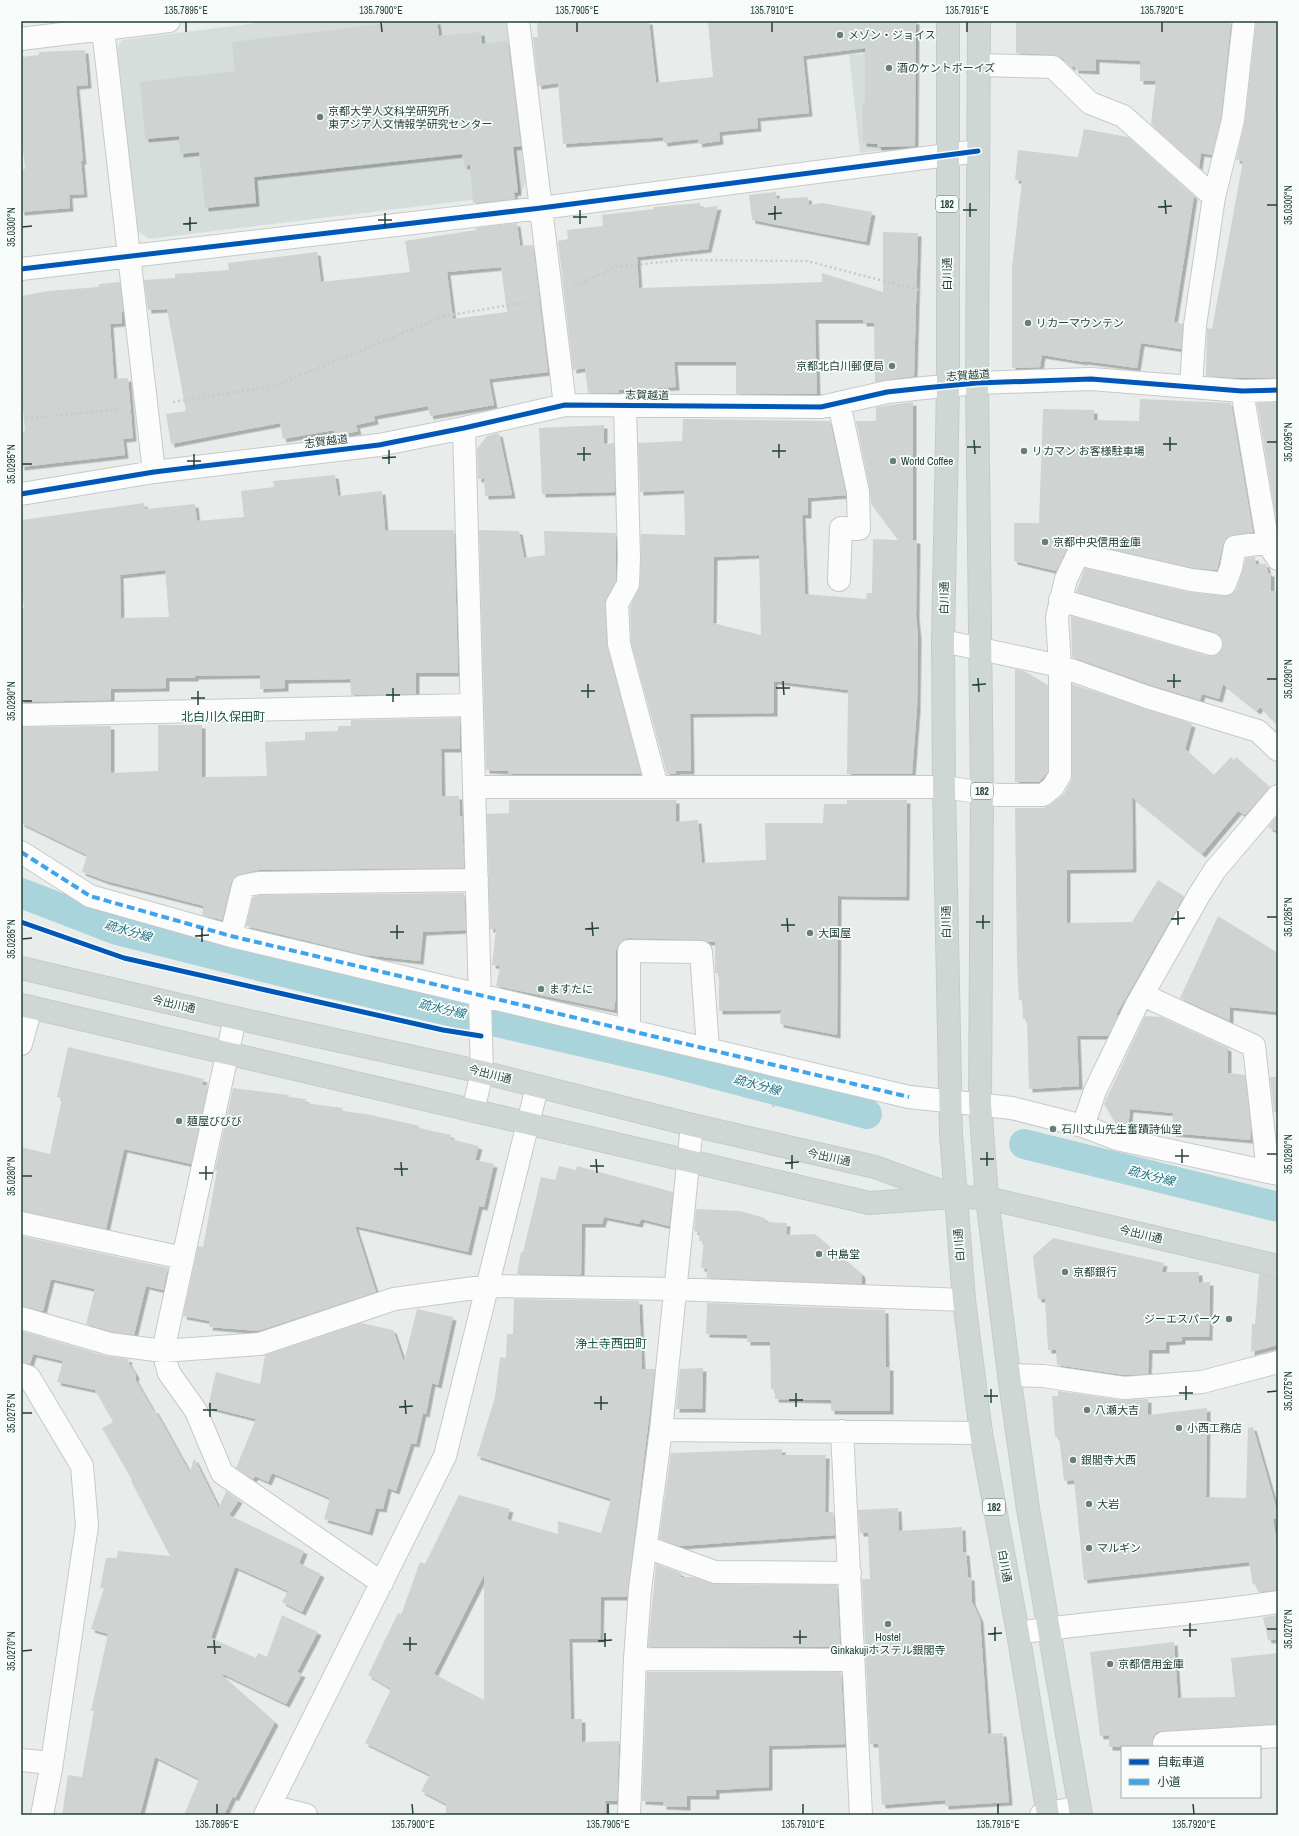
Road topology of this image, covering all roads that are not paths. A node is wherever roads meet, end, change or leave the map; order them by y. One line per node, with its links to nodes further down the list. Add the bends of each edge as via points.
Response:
1 (169, 21): 6 (street)
2 (518, 21): 12 (street)
3 (948, 21): 10 (main road, 白川通 / 182)
4 (979, 21): 8 (main road, 182)
5 (1244, 21): 11 (street, via 1233,120)
6 (102, 25): 7 (street); 13 (street)
7 (21, 39)
8 (979, 65): 9 (main road, 182); 11 (street, via 1053,67 1090,104 1123,116)
9 (978, 151): 10 (street); 15 (main road, 182)
10 (947, 155): 12 (street); 16 (main road, 白川通 / 182)
11 (1214, 197): 17 (street, via 1195,325)
12 (541, 208): 13 (street); 21 (street)
13 (129, 256): 14 (street); 24 (street)
14 (21, 269)
15 (977, 383): 16 (street, 志賀越道); 17 (street, 志賀越道, via 1091,379); 31 (main road, 182)
16 (948, 386): 20 (street, 志賀越道, via 887,392); 29 (main road, 白川通 / 182)
17 (1191, 386): 19 (street, 志賀越道)
18 (1278, 390): 19 (street, 志賀越道)
19 (1242, 391): 26 (street)
20 (839, 403): 22 (street, 志賀越道, via 821,407); 27 (street, via 858,492 859,529 841,528)
21 (564, 405): 22 (street, 志賀越道); 23 (street, 志賀越道)
22 (625, 405): 38 (street, via 629,558 628,584 617,604 619,644)
23 (464, 428): 24 (street, 志賀越道, via 379,445); 33 (street)
24 (154, 472): 25 (street, 志賀越道)
25 (21, 494)
26 (1275, 548): 28 (street, via 1235,547 1225,584 1184,579 1078,554 1066,579)
27 (839, 580)
28 (1060, 600): 30 (street); 32 (street)
29 (943, 640): 31 (street); 37 (main road, 白川通 / 182)
30 (1211, 644)
31 (981, 648): 32 (street); 39 (main road, 182)
32 (1060, 666): 35 (street, via 1148,697 1258,731); 39 (street, via 1061,766 1060,775 1053,787 1043,795)
33 (472, 705): 34 (street); 36 (street)
34 (21, 715)
35 (1278, 750)
36 (474, 787): 38 (street); 42 (street)
37 (944, 787): 38 (street); 39 (street); 55 (main road, 白川通 / 182)
38 (657, 788)
39 (982, 793): 56 (main road, 182)
40 (1278, 796): 45 (street, via 1215,870)
41 (21, 852): 43 (street, via 90,896)
42 (477, 880): 43 (street, via 259,883 243,886); 46 (street)
43 (231, 936): 46 (street)
44 (21, 968): 48 (main road, 今出川通)
45 (1143, 995): 60 (street, via 1095,1091); 62 (street, via 1254,1046)
46 (480, 998): 49 (street); 53 (street)
47 (26, 1006): 50 (street); 52 (main road, 今出川通)
48 (235, 1018): 52 (street); 53 (main road, 今出川通)
49 (629, 1030): 51 (street); 51 (street, via 629,951 701,952)
50 (21, 1044)
51 (708, 1048): 55 (street, via 909,1097)
52 (226, 1052): 57 (main road, 今出川通); 66 (street)
53 (482, 1072): 54 (main road, 今出川通); 57 (street)
54 (537, 1087): 58 (street); 59 (main road, 今出川通)
55 (950, 1101): 56 (street); 63 (main road, 白川通 / 182)
56 (980, 1104): 60 (street, via 1012,1108); 64 (main road, 182)
57 (473, 1111): 58 (main road, 今出川通)
58 (527, 1124): 61 (main road, 今出川通); 68 (street)
59 (692, 1125): 61 (street); 63 (main road, 今出川通, via 875,1167)
60 (1083, 1126): 62 (street, via 1117,1139)
61 (688, 1161): 63 (main road, 今出川通, via 869,1203); 69 (street)
62 (1273, 1173)
63 (956, 1197): 64 (main road, 今出川通); 70 (main road, 白川通 / 182)
64 (987, 1198): 67 (main road, 今出川通); 75 (main road, 182)
65 (21, 1223): 66 (street)
66 (184, 1258): 72 (street)
67 (1278, 1266)
68 (489, 1286): 69 (street); 72 (street, via 394,1299 260,1344); 81 (street, via 445,1456)
69 (674, 1289): 70 (street); 76 (street)
70 (964, 1300): 78 (main road, 白川通 / 182)
71 (21, 1318): 72 (street, via 110,1344)
72 (163, 1352): 81 (street, via 169,1373 196,1411 222,1473)
73 (1278, 1362): 75 (street, via 1202,1382 1124,1388 1043,1376)
74 (21, 1374): 90 (street, via 29,1377 82,1466 87,1526)
75 (1009, 1375): 83 (main road, 182)
76 (661, 1430): 77 (street); 79 (street)
77 (842, 1431): 78 (street); 80 (street)
78 (981, 1433): 84 (main road, 白川通 / 182)
79 (646, 1547): 80 (street, via 715,1572); 85 (street)
80 (850, 1572): 86 (street)
81 (382, 1583): 91 (street)
82 (1278, 1602): 83 (street, via 1167,1617)
83 (1048, 1628): 84 (street); 92 (main road, 182)
84 (1018, 1633): 93 (main road, 白川通 / 182)
85 (635, 1659): 86 (street); 96 (street)
86 (853, 1660): 97 (street)
87 (1278, 1736): 88 (street)
88 (1164, 1743)
89 (21, 1760): 90 (street)
90 (52, 1763): 94 (street)
91 (268, 1810): 95 (street)
92 (1080, 1811): 93 (street)
93 (1045, 1814)
94 (42, 1815)
95 (306, 1815)
96 (629, 1815)
97 (861, 1815)

